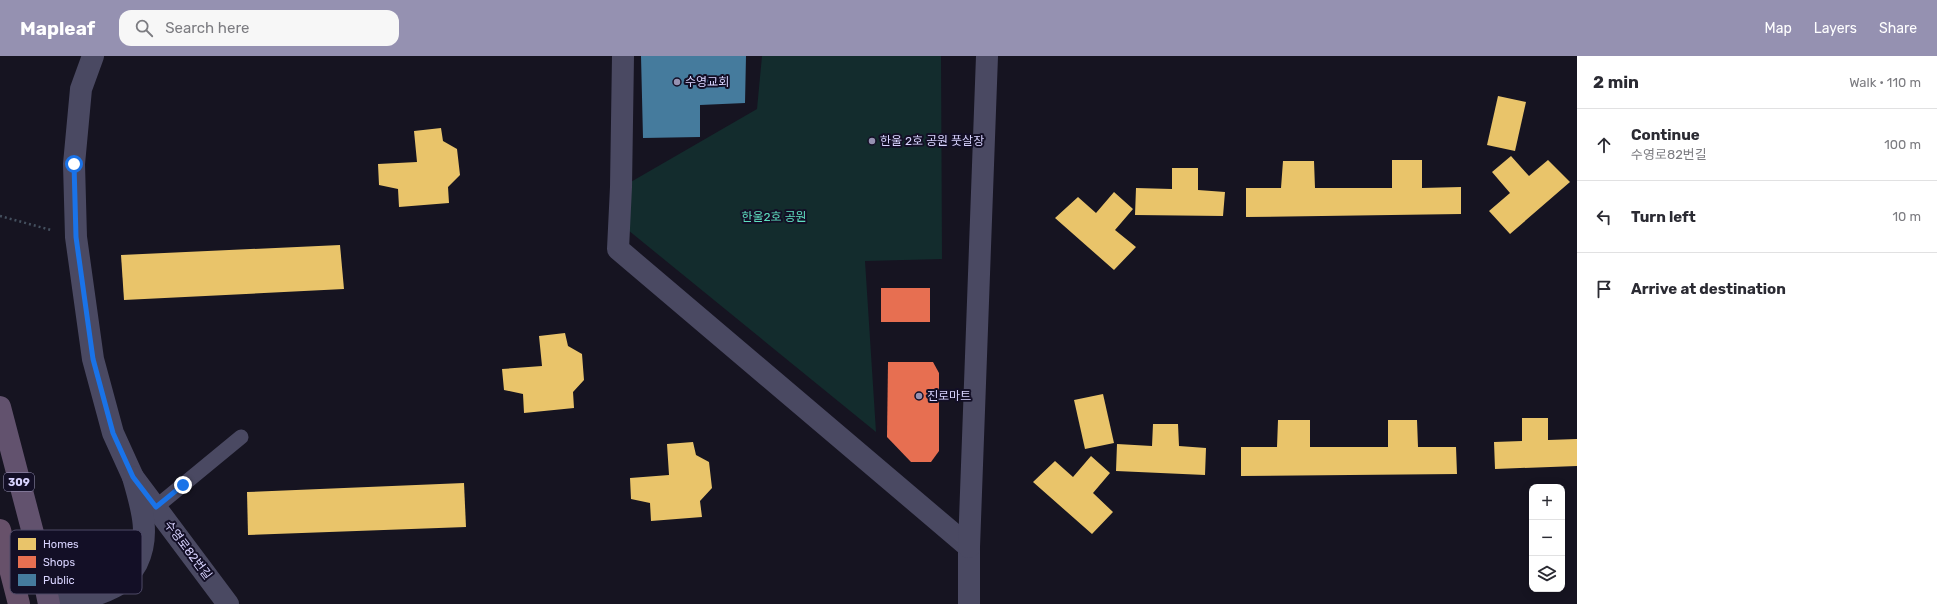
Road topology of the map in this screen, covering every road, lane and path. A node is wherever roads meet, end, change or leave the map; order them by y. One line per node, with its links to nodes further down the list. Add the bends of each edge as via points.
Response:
1 (93, 56): 5 (street, 수영로82번길, via 81,89 74,164)
2 (623, 56): 12 (street, via 618,248)
3 (987, 56): 12 (street)
4 (0, 216): 5 (path)
5 (76, 237): 8 (street, 수영로82번길, via 93,359 113,433)
6 (0, 407): 11 (highway, 309)
7 (241, 437): 9 (lane)
8 (133, 477): 9 (street, 수영로82번길); 13 (street, via 144,516 145,539)
9 (156, 507): 21 (street, 수영로82번길)
10 (0, 530): 14 (highway)
11 (32, 530)
12 (969, 547): 22 (street)
13 (142, 550)
14 (10, 565)
15 (17, 594): 18 (highway)
16 (47, 594): 19 (highway, 309)
17 (98, 594): 20 (street)
18 (19, 604)
19 (49, 604)
20 (63, 604)
21 (228, 604)
22 (969, 604)

